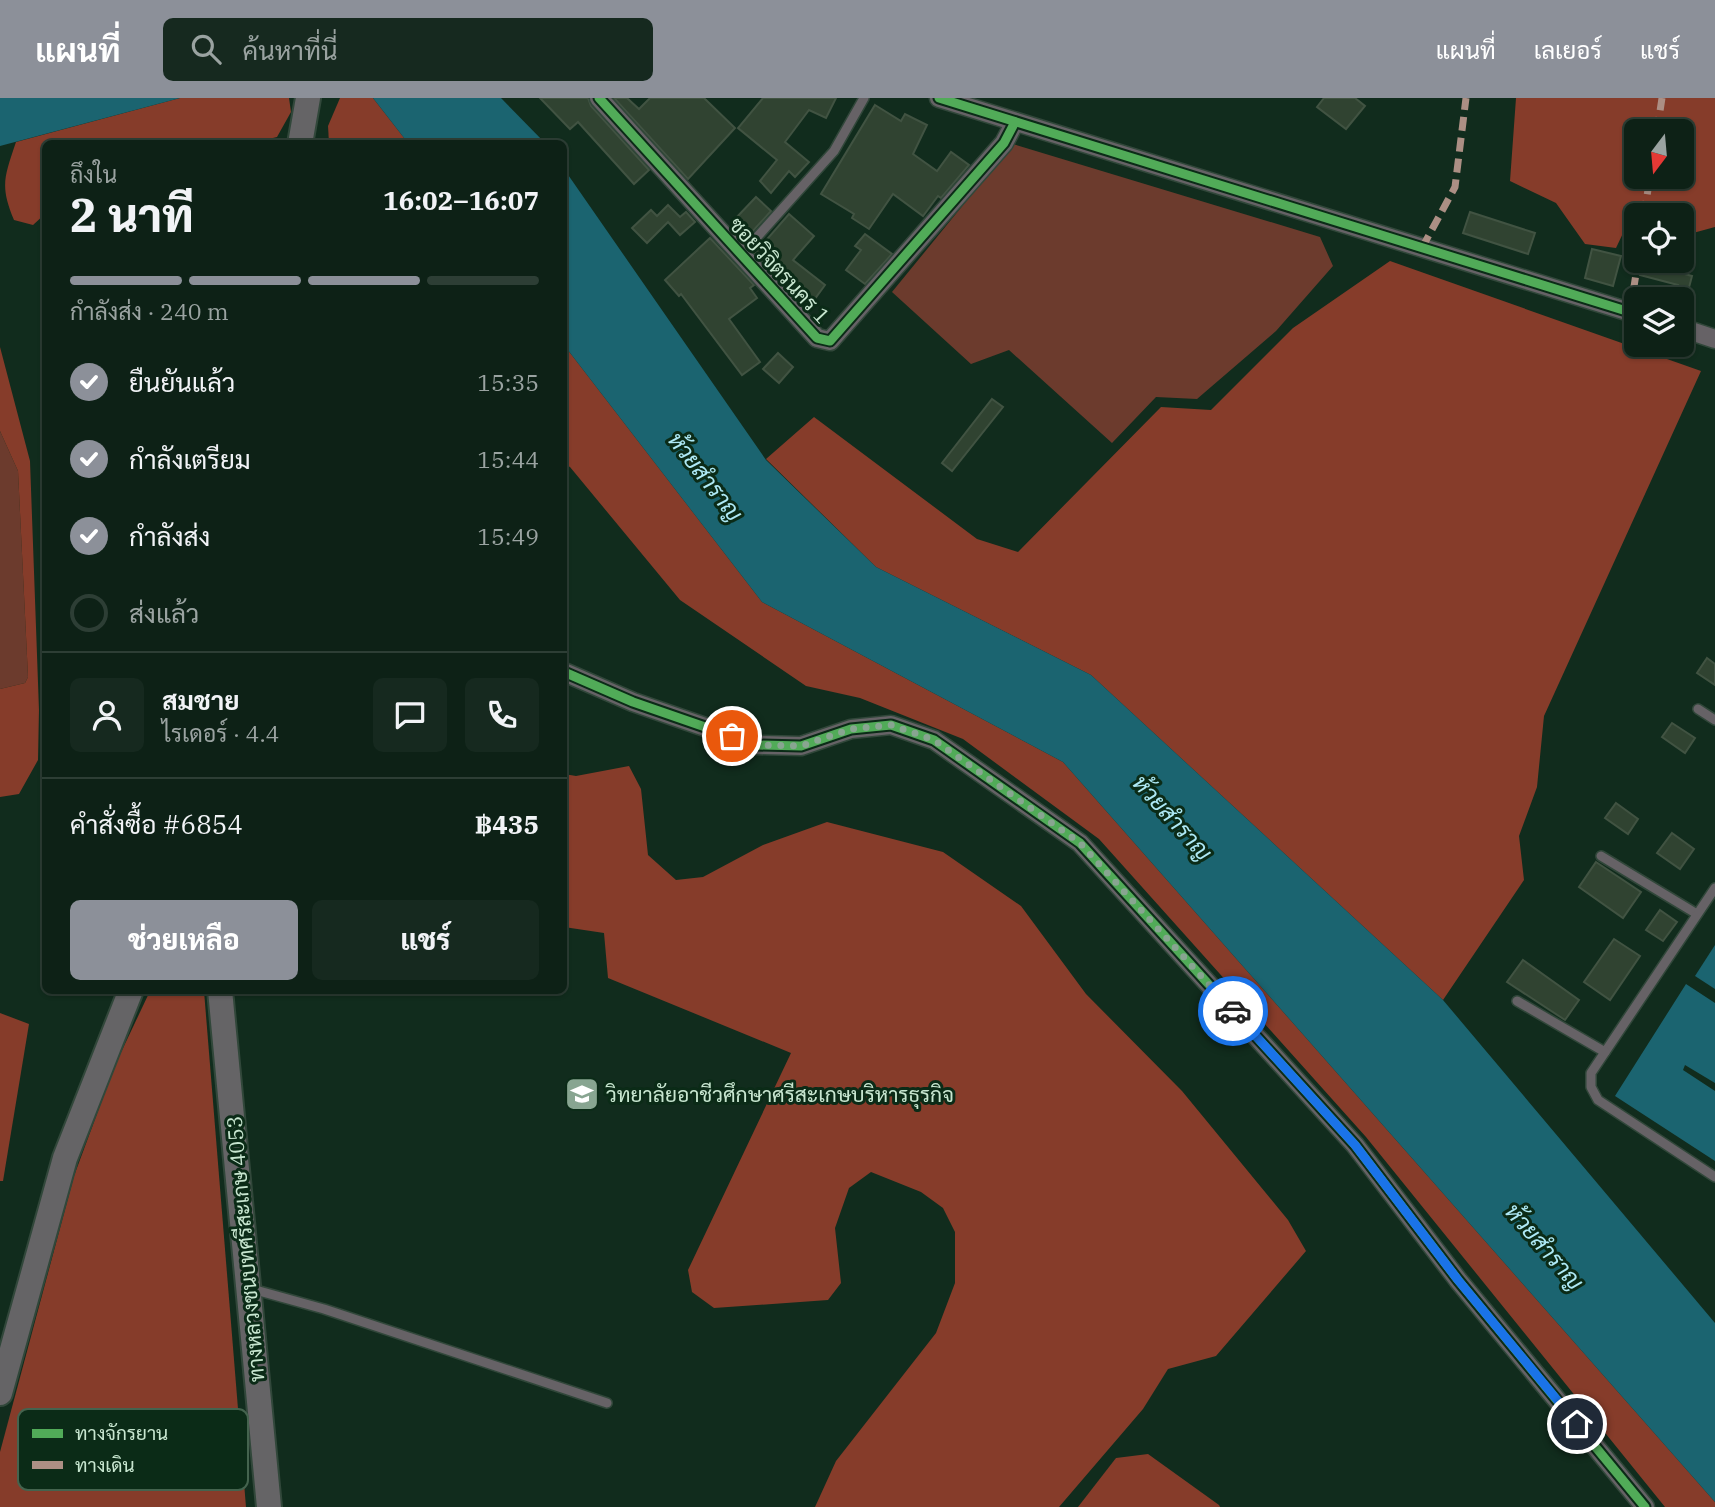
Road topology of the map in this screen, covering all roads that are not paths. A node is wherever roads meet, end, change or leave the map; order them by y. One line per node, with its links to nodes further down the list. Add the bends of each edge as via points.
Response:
1 (308, 98): 6 (street)
2 (599, 98): 7 (street, ซอยวิจิตรนคร 1)
3 (864, 98): 7 (lane, via 834,151)
4 (939, 98): 5 (street)
5 (1015, 122): 7 (street, ซอยวิจิตรนคร 1, via 1004,143 830,341 817,338); 8 (street)
6 (302, 134)
7 (741, 255)
8 (1624, 310)
9 (1694, 332): 10 (street)
10 (1715, 339)
11 (567, 673): 26 (street, via 633,702 757,745 801,746 851,729 891,725 934,740 1080,843 1355,1145 1458,1280)
12 (1698, 709): 13 (lane)
13 (1715, 720)
14 (1601, 856): 16 (lane)
15 (1715, 888): 16 (lane)
16 (1698, 914): 20 (lane)
17 (129, 994): 23 (street, via 65,1158)
18 (220, 994): 22 (street, ทางหลวงชนบทศรีสะเกษ 4053)
19 (1517, 1001): 20 (lane)
20 (1605, 1052): 21 (lane, via 1591,1073 1591,1087 1598,1100)
21 (1715, 1177)
22 (249, 1288): 24 (lane); 25 (street, ทางหลวงชนบทศรีสะเกษ 4053)
23 (0, 1393)
24 (607, 1403)
25 (269, 1507)
26 (1645, 1507)

